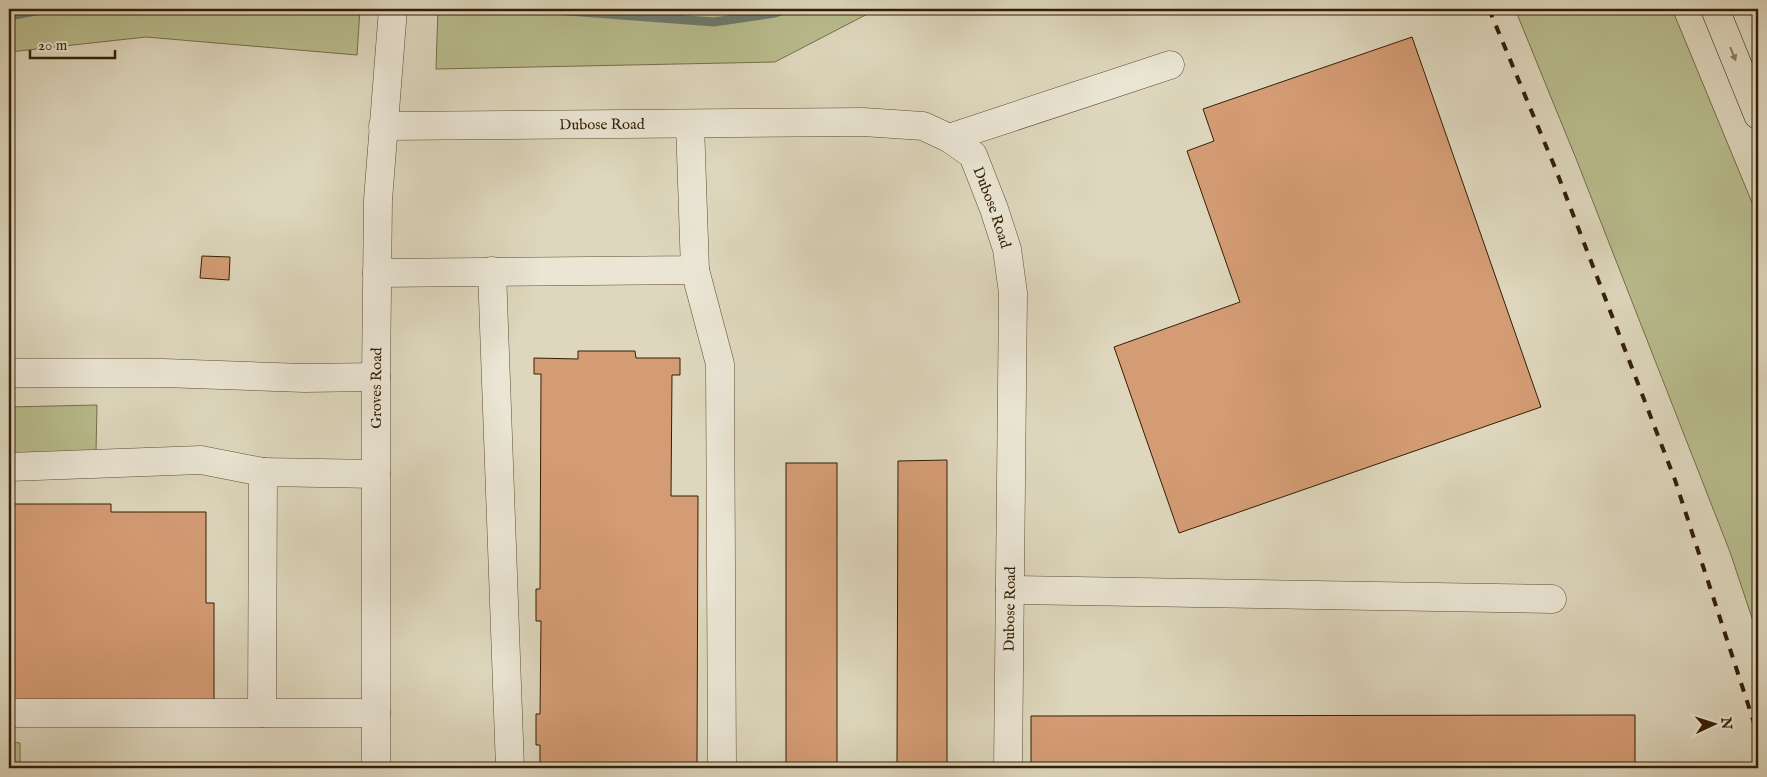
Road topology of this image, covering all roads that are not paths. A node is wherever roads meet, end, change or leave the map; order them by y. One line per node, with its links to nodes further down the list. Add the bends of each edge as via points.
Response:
1 (1715, 9): 4 (highway, one-way to 4)
2 (392, 15): 6 (street, Groves Road)
3 (1170, 65): 7 (street)
4 (1758, 115)
5 (690, 124): 6 (street, Dubose Road); 7 (street, Dubose Road, via 863,122 923,126); 8 (street)
6 (383, 126): 10 (street, Groves Road)
7 (949, 138): 16 (street, Dubose Road, via 972,155 1007,249 1013,293)
8 (695, 270): 9 (street); 23 (street, via 720,364)
9 (492, 271): 10 (street); 22 (street)
10 (377, 273): 12 (street, Groves Road)
11 (9, 373): 12 (street, via 164,372 304,378)
12 (376, 377): 15 (street, Groves Road)
13 (9, 467): 14 (street, via 201,460)
14 (263, 472): 15 (street); 19 (street)
15 (376, 474): 20 (street, Groves Road)
16 (1010, 590): 17 (street); 24 (street, Dubose Road)
17 (1552, 599)
18 (9, 713): 19 (street)
19 (262, 713): 20 (street)
20 (376, 714): 21 (street, Groves Road)
21 (376, 768)
22 (510, 768)
23 (722, 768)
24 (1008, 768)

